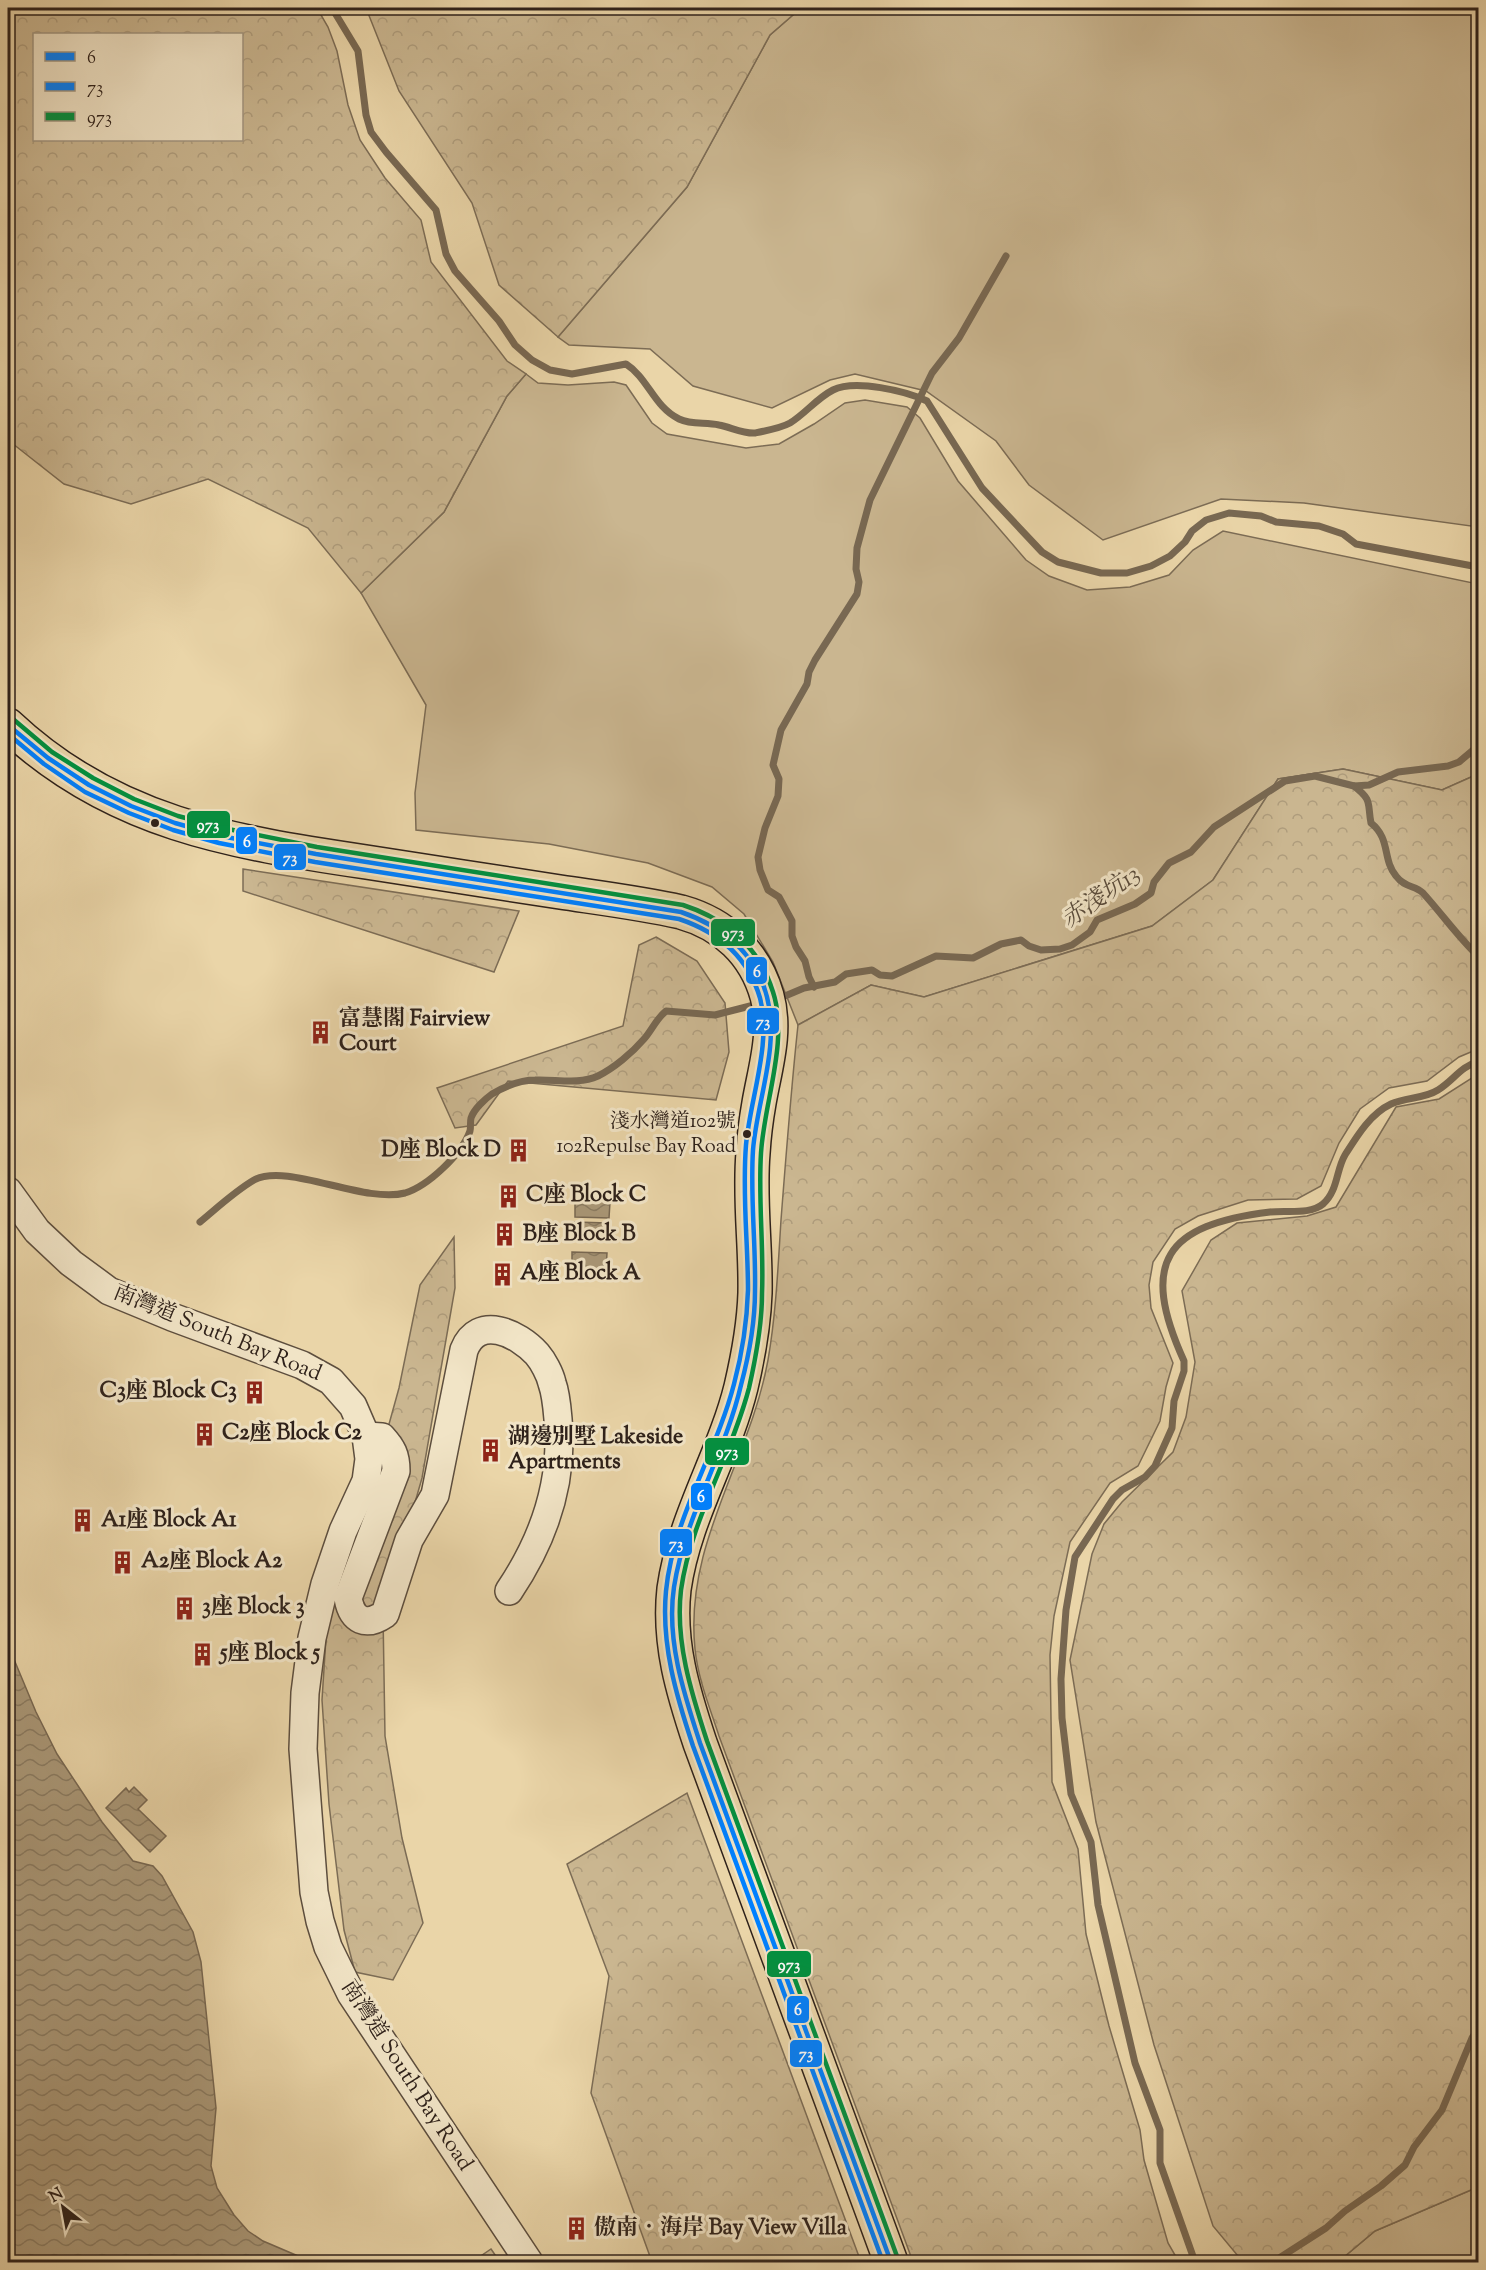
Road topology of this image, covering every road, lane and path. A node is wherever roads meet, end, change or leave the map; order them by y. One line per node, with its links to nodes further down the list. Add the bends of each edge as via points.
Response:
1 (8, 725): 6 (main road, via 46,757 96,788 188,828 278,849 681,912 726,933 755,967 769,1005 771,1034 753,1152 753,1317 736,1406 680,1560 673,1601 675,1650 679,1678 700,1743)
2 (8, 1191): 3 (street, 南灣道 South Bay Road, via 37,1230 71,1263 111,1292 302,1365 331,1381 353,1406)
3 (366, 1436): 4 (street, via 382,1437 389,1444 396,1471 348,1598 356,1617 366,1621 386,1614 410,1540 435,1495 468,1339 488,1328 516,1337 539,1356 552,1382 557,1406 556,1479 552,1503 535,1549); 5 (street, 南灣道 South Bay Road, via 366,1481 324,1584 304,1693 303,1749 314,1892 328,1947 351,1994)
4 (509, 1591)
5 (529, 2262)
6 (891, 2262)

